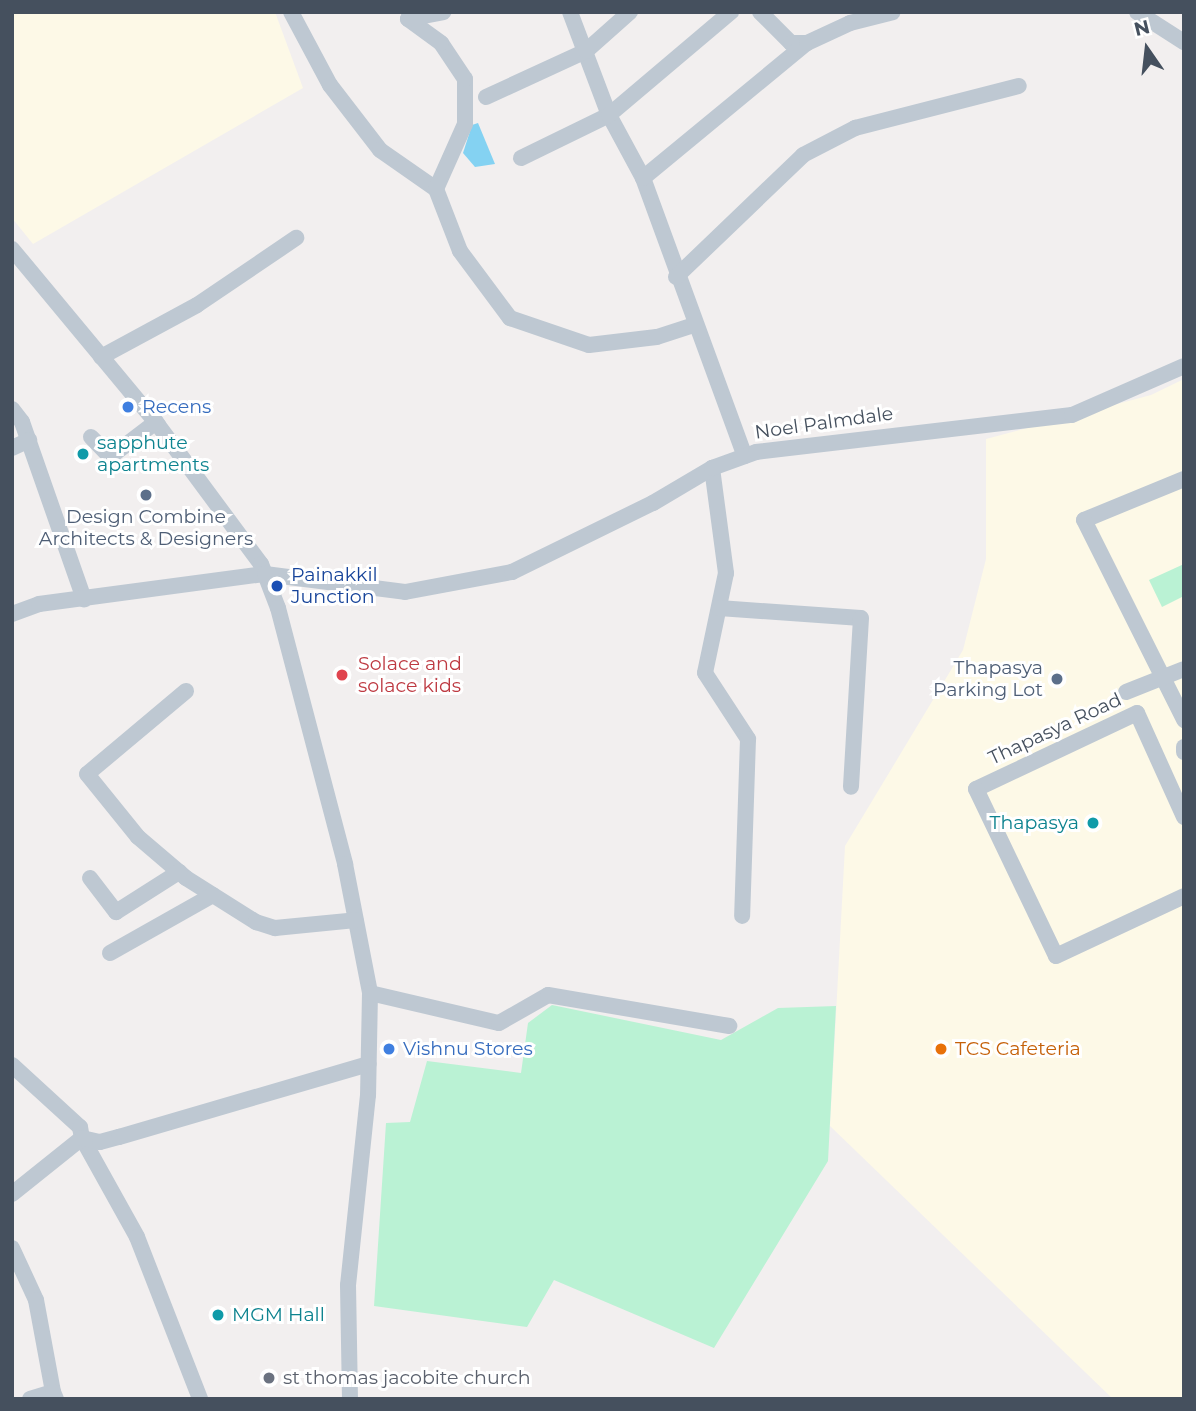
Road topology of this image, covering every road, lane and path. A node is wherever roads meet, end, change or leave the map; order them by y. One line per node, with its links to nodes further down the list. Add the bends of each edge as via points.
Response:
1 (291, 12): 17 (street, via 330,85 380,150)
2 (443, 12): 17 (street, via 408,19 441,43 466,79 465,124)
3 (570, 12): 11 (street)
4 (630, 12): 11 (street)
5 (731, 12): 14 (street)
6 (760, 12): 10 (street, via 791,43)
7 (893, 12): 10 (street, via 850,23)
8 (1137, 12): 9 (street)
9 (1184, 42)
10 (807, 43): 16 (street)
11 (586, 51): 13 (street); 14 (street)
12 (1019, 86): 20 (street, via 855,128 803,155)
13 (486, 97)
14 (609, 115): 15 (street); 16 (street)
15 (521, 158)
16 (643, 178): 20 (street)
17 (436, 189): 21 (street, via 460,251 510,318 589,345 657,337)
18 (296, 238): 22 (street, via 197,305)
19 (14, 254): 22 (street)
20 (676, 277): 21 (street)
21 (693, 325): 29 (street)
22 (101, 357): 25 (street)
23 (1184, 366): 29 (street, Noel Palmdale, via 1072,415)
24 (12, 409): 27 (street)
25 (156, 422): 26 (street, via 110,457); 32 (street)
26 (91, 437)
27 (29, 440): 28 (street); 33 (street)
28 (12, 448)
29 (745, 456): 30 (street, Noel Palmdale)
30 (712, 468): 32 (street, Noel Palmdale, via 653,503 512,572 405,592); 34 (street, via 726,573)
31 (1184, 479): 37 (street, via 1084,520)
32 (265, 574): 33 (street, Noel Palmdale); 49 (street, via 296,676)
33 (84, 599): 35 (street, Noel Palmdale, via 39,604)
34 (719, 608): 41 (street, via 861,618); 48 (street, via 705,673 748,739)
35 (12, 614)
36 (1184, 669): 37 (street)
37 (1163, 678): 39 (street); 40 (street)
38 (186, 691): 44 (street, via 88,774 138,837)
39 (1126, 692)
40 (1184, 720)
41 (851, 787)
42 (1178, 794): 43 (street, Thapasya Road); 47 (street, Thapasya Road, via 1137,713 976,789 1056,956)
43 (1184, 817)
44 (179, 872): 45 (street, via 116,912); 46 (street)
45 (90, 878)
46 (212, 894): 49 (street, via 256,922 275,928); 50 (street)
47 (1184, 896)
48 (741, 916)
49 (356, 920): 51 (street)
50 (110, 953)
51 (370, 993): 52 (street, via 499,1023 548,995); 53 (street)
52 (729, 1026)
53 (369, 1064): 55 (street, via 100,1142); 61 (street, via 348,1286)
54 (12, 1065): 55 (street, via 80,1127)
55 (82, 1138): 56 (street); 60 (street, via 137,1237)
56 (12, 1194)
57 (12, 1248): 58 (street, via 36,1300)
58 (54, 1396): 59 (street)
59 (30, 1399)
60 (200, 1399)
61 (350, 1399)

